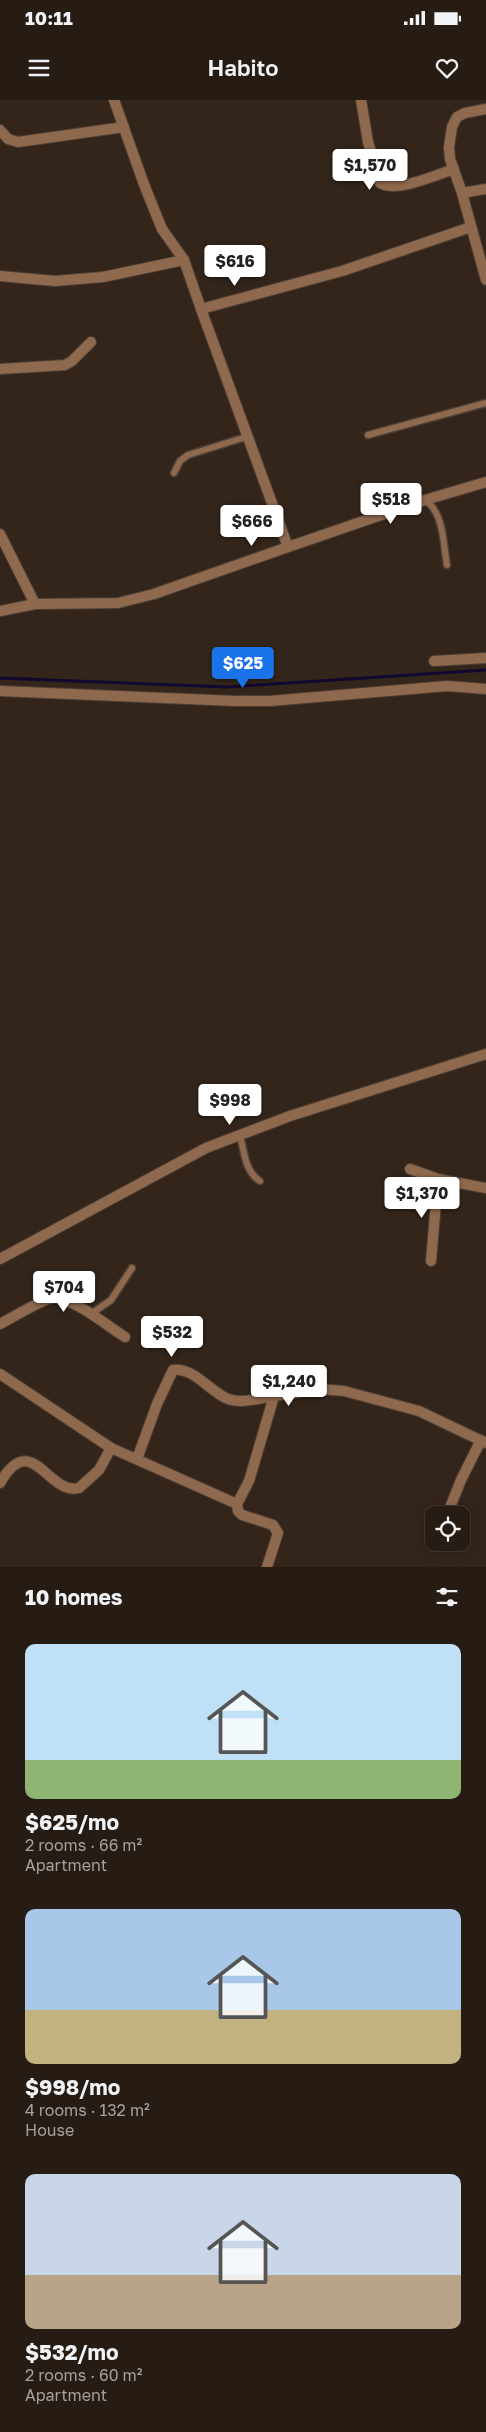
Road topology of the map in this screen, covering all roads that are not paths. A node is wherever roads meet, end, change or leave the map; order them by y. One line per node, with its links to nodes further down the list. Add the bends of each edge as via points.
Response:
1 (114, 100): 4 (street)
2 (361, 100): 6 (street, via 370,151 380,183 401,185)
3 (486, 110): 6 (street, via 465,113 452,127 449,147)
4 (124, 127): 5 (street, via 18,142 8,139); 10 (street, via 162,229)
5 (0, 130)
6 (454, 169): 8 (street)
7 (486, 189): 8 (street)
8 (462, 193): 9 (street)
9 (471, 226): 12 (street); 13 (street, via 342,271)
10 (184, 260): 11 (street, via 103,277 55,281); 13 (street)
11 (0, 276)
12 (486, 280)
13 (201, 309): 18 (street)
14 (91, 342): 15 (street, via 65,366)
15 (0, 369)
16 (486, 403): 17 (lane)
17 (368, 435)
18 (249, 436): 19 (lane, via 188,455 180,461); 23 (street)
19 (174, 473)
20 (486, 482): 21 (street)
21 (425, 500): 23 (street); 24 (lane, via 434,506 439,516)
22 (0, 534): 25 (street)
23 (288, 547): 25 (street, via 154,594 118,603)
24 (447, 565)
25 (35, 604): 26 (street)
26 (0, 611)
27 (486, 658): 28 (street)
28 (434, 661)
29 (486, 689): 30 (street, via 447,686 235,701)
30 (0, 691)
31 (486, 1054): 32 (street)
32 (240, 1135): 35 (lane, via 251,1175); 37 (street, via 173,1165)
33 (410, 1169): 34 (street)
34 (438, 1180): 36 (street); 38 (street)
35 (260, 1181)
36 (486, 1188)
37 (0, 1259)
38 (431, 1261)
39 (132, 1268): 40 (lane, via 111,1300)
40 (91, 1314): 41 (street, via 66,1300 51,1298); 42 (street)
41 (0, 1324)
42 (125, 1337)
43 (0, 1374): 46 (street)
44 (274, 1396): 45 (street, via 319,1389 339,1390 419,1411); 47 (street, via 230,1400 197,1378 173,1370); 49 (street, via 249,1481)
45 (484, 1442): 50 (street, via 460,1480)
46 (112, 1448): 47 (street); 48 (street, via 100,1470 79,1488 68,1488 26,1461 9,1468)
47 (137, 1459): 49 (street)
48 (0, 1483)
49 (237, 1504): 51 (street, via 242,1515 277,1528)
50 (450, 1506)
51 (267, 1567)

